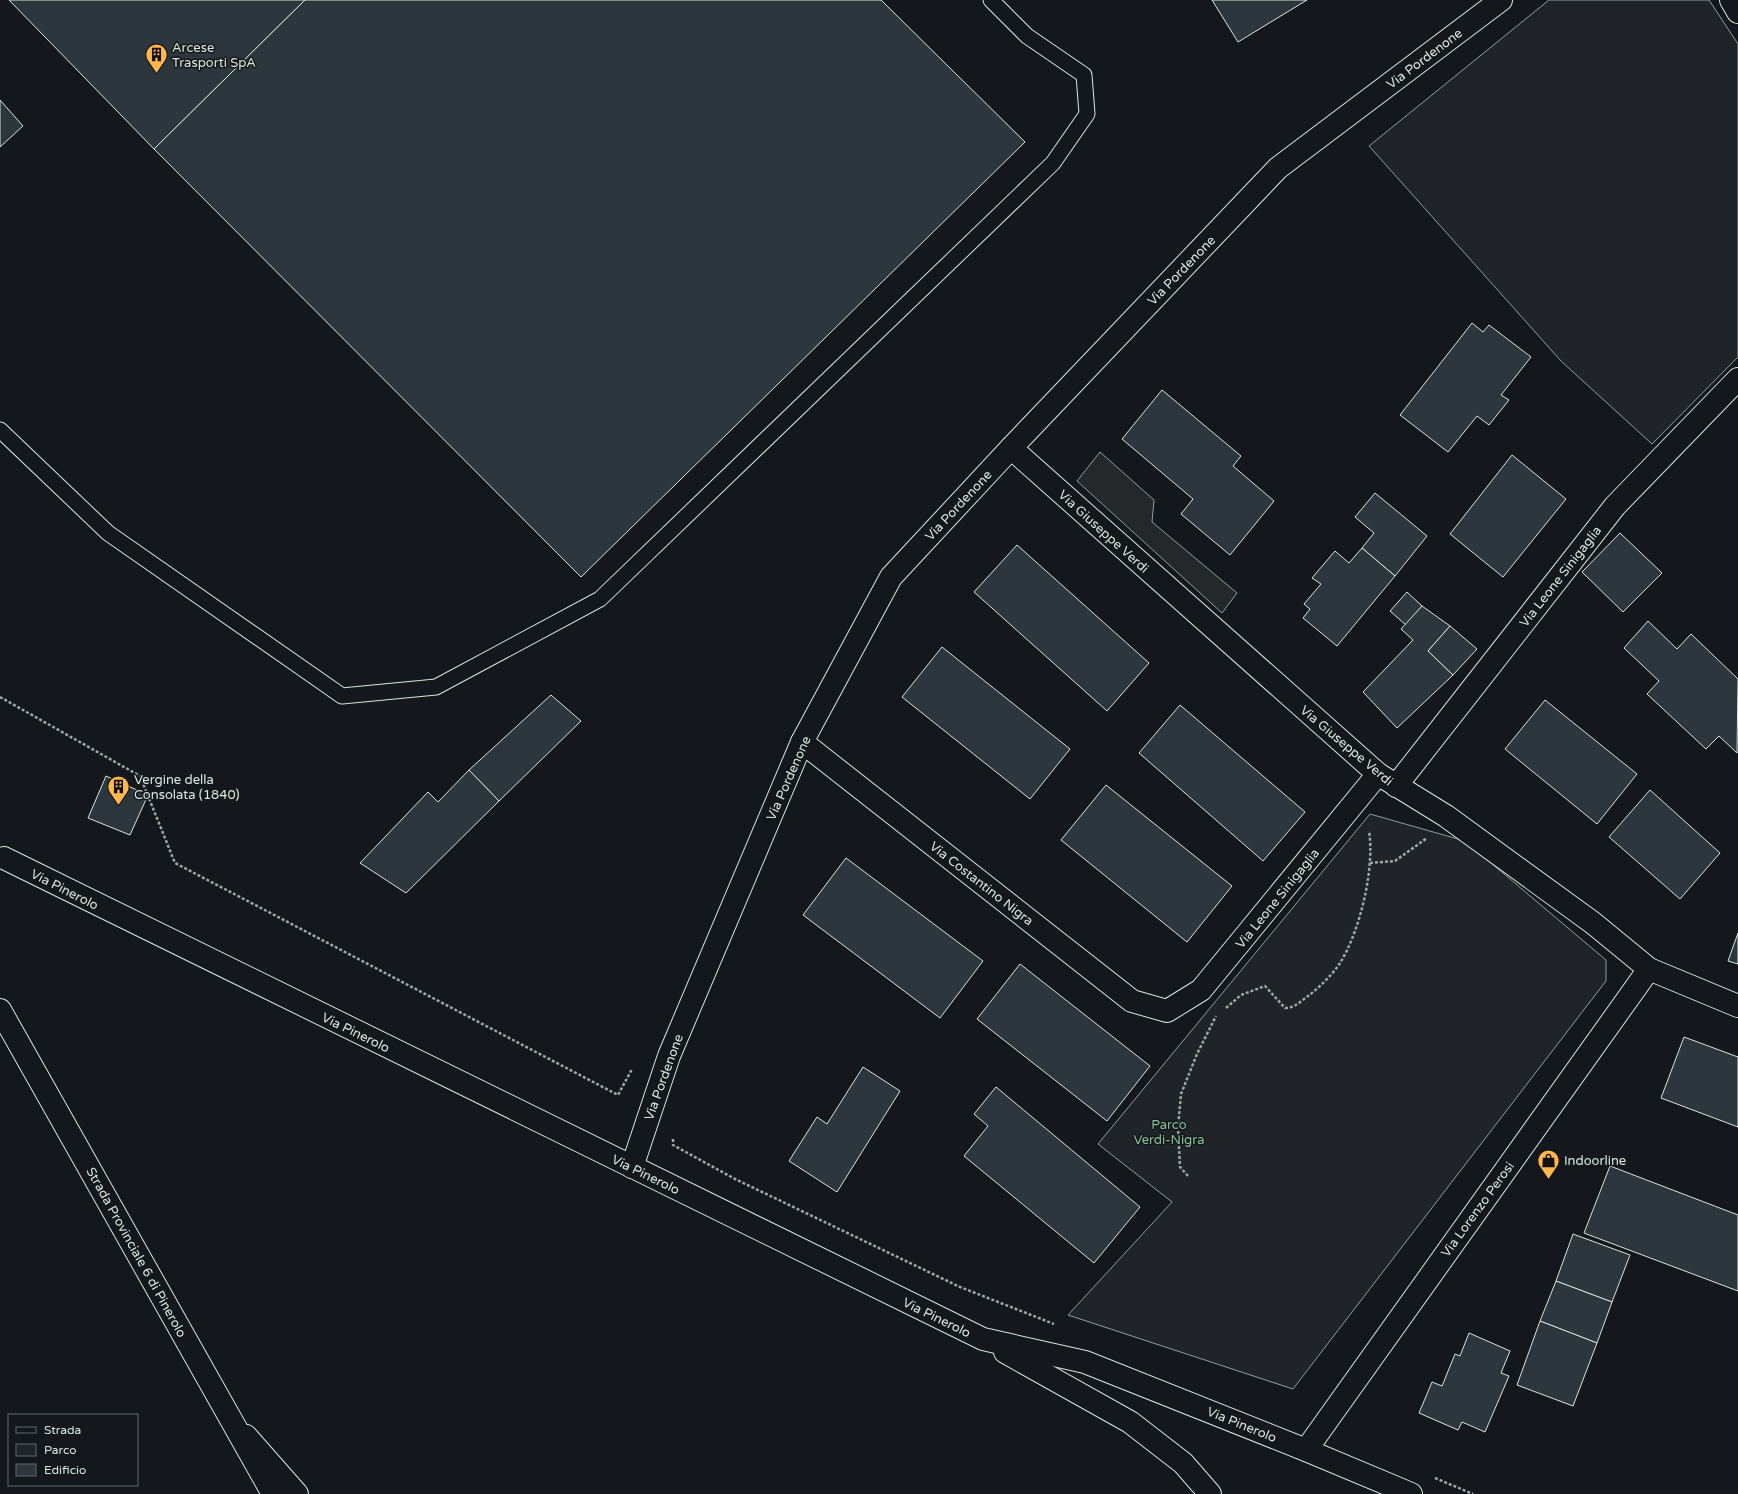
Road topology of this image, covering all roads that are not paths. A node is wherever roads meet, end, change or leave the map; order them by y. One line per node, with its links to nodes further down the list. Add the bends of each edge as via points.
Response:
1 (991, 0): 6 (lane, via 1027,36 1084,75 1087,114 1053,163 600,599 436,687 342,696 108,533)
2 (1501, 0): 7 (street, Via Pordenone, via 1278,168)
3 (1731, 0): 4 (street)
4 (1738, 12)
5 (1738, 379): 10 (street, Via Leone Sinigaglia, via 1614,506)
6 (0, 430)
7 (1011, 448): 8 (street, Via Pordenone, via 891,577); 9 (street, Via Giuseppe Verdi)
8 (802, 742): 15 (street, Via Costantino Nigra, via 1132,1001); 16 (street, Via Pordenone, via 669,1056)
9 (1378, 774): 10 (street, Via Giuseppe Verdi); 15 (street, Via Leone Sinigaglia, via 1201,990)
10 (1396, 786): 12 (street, Via Giuseppe Verdi, via 1446,816 1593,923)
11 (4, 858): 16 (street, Via Pinerolo)
12 (1649, 969): 13 (street, Via Giuseppe Verdi); 19 (street, Via Lorenzo Perosi)
13 (1738, 1006)
14 (0, 1010): 18 (street, Strada Provinciale 6 di Pinerolo)
15 (1167, 1011)
16 (632, 1167): 17 (street, Via Pinerolo)
17 (983, 1339): 19 (street, Via Pinerolo, via 1085,1362); 22 (street, via 1130,1422 1183,1464)
18 (230, 1417): 20 (street, Strada Provinciale 6 di Pinerolo); 21 (street)
19 (1306, 1450): 23 (street, Via Pinerolo)
20 (273, 1494)
21 (297, 1494)
22 (1210, 1494)
23 (1411, 1494)

